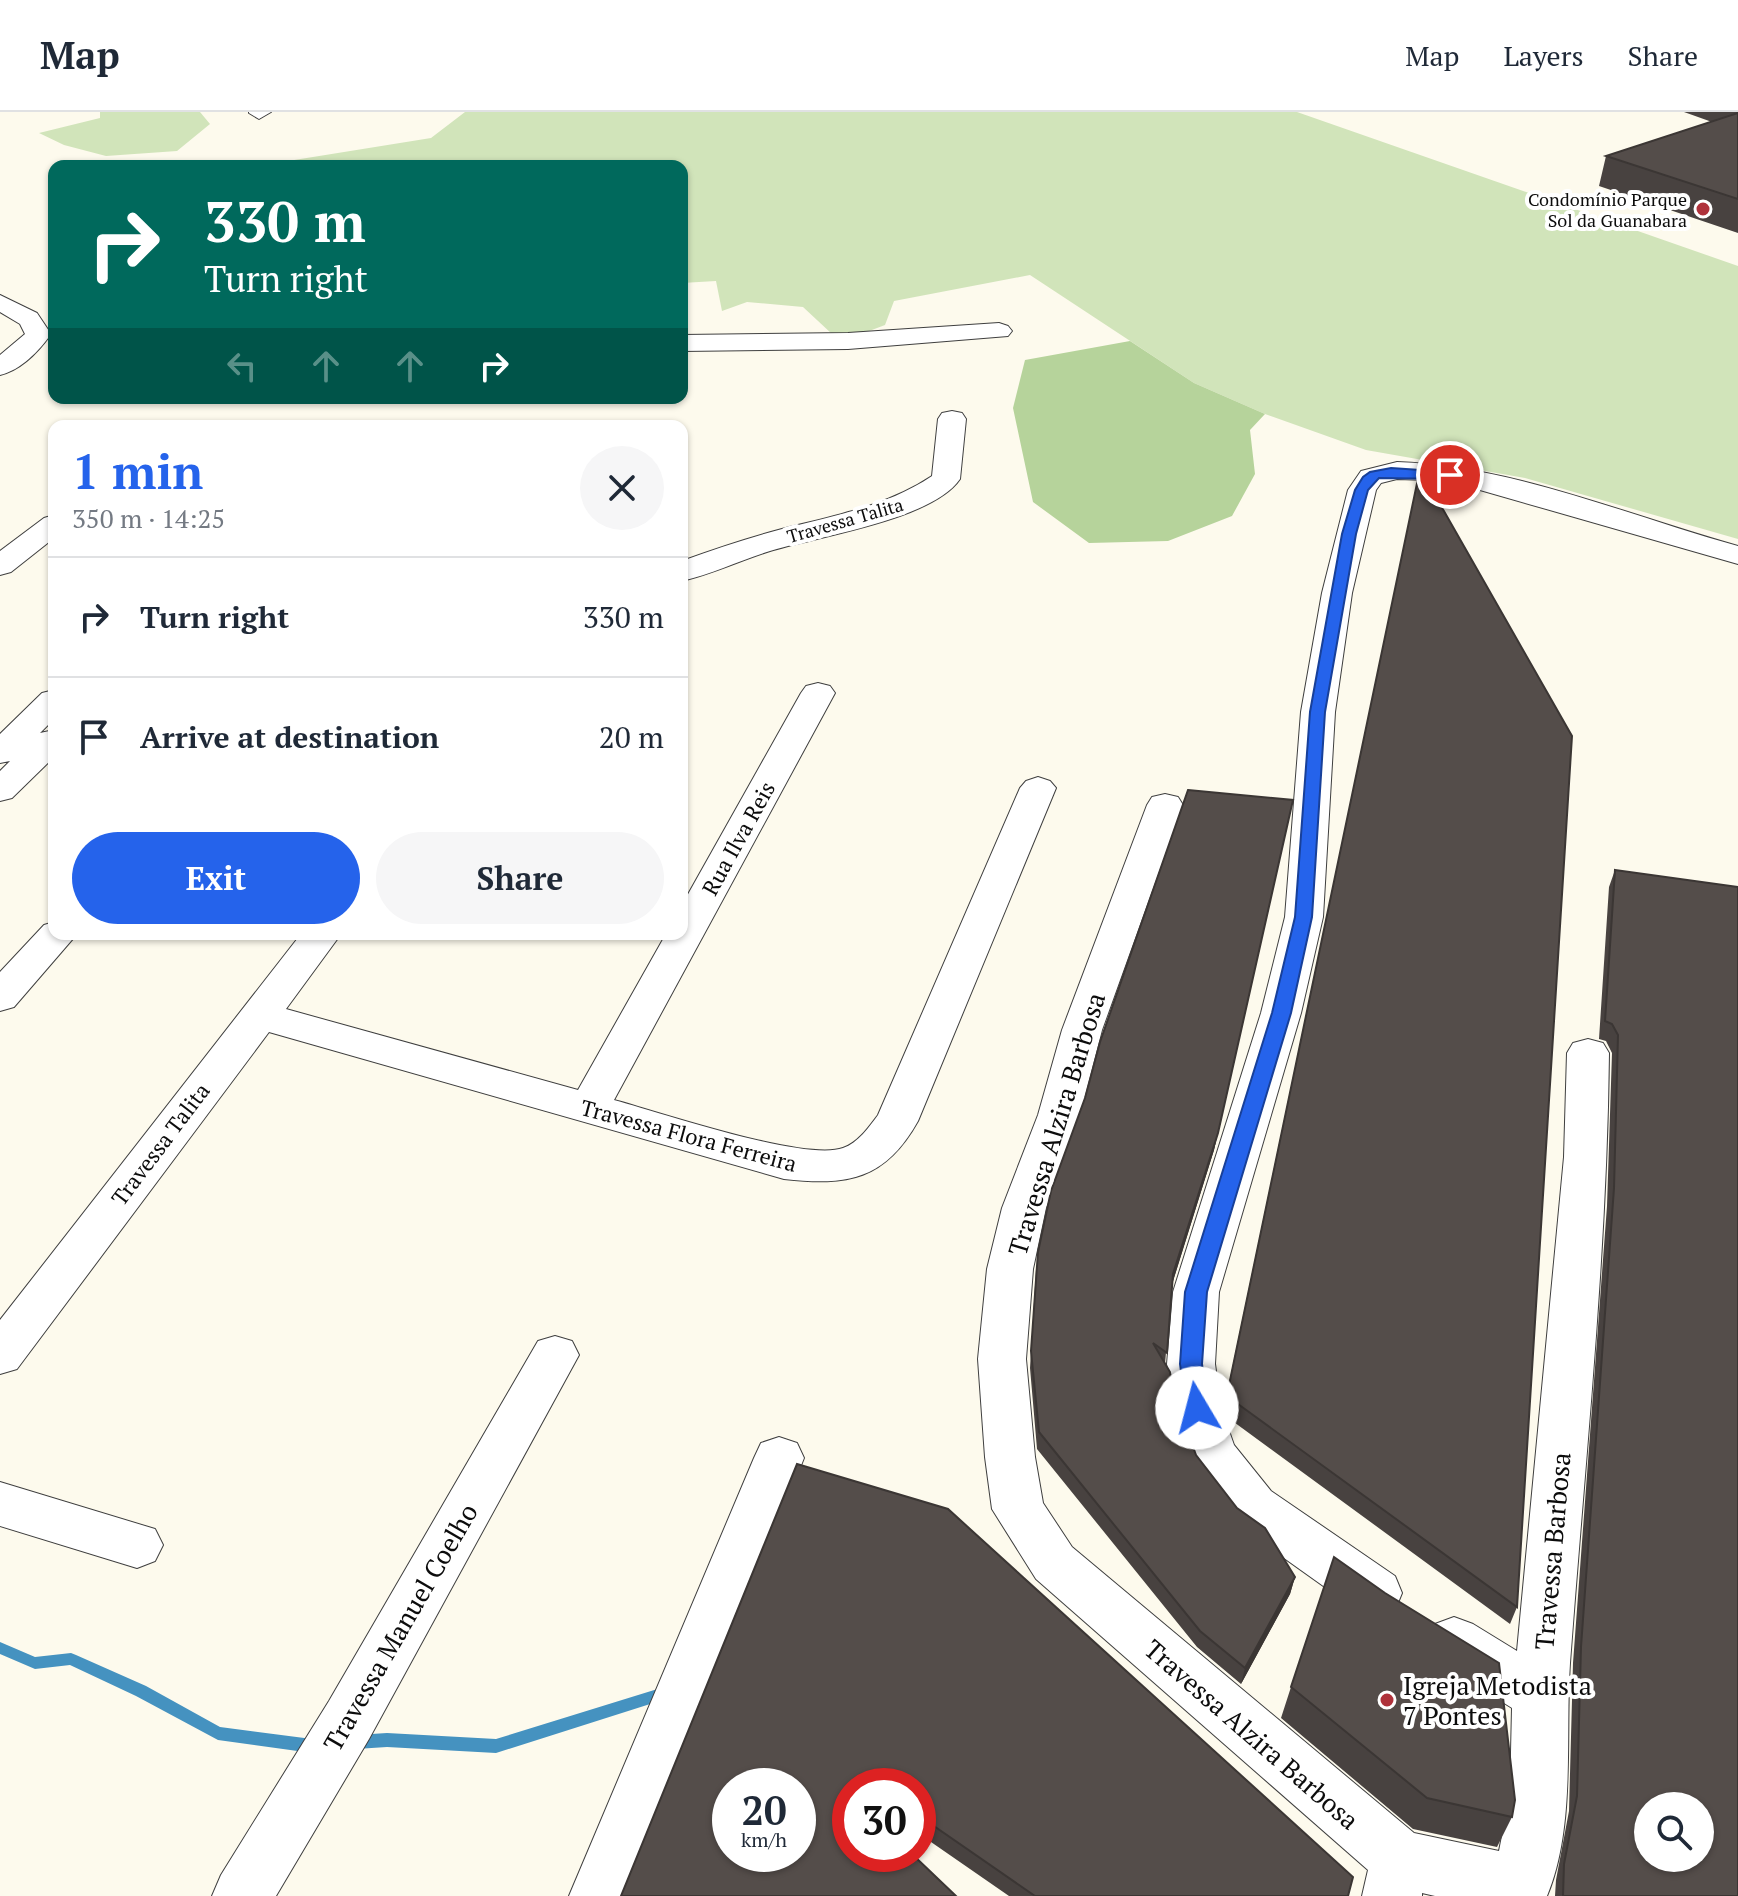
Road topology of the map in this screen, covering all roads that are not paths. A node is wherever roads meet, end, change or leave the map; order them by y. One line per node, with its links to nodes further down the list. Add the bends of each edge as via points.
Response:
1 (0, 290): 2 (street, via 23,289)
2 (42, 299)
3 (0, 302): 6 (street, via 27,317 38,334 20,355)
4 (999, 331): 5 (street, via 848,341)
5 (688, 343)
6 (0, 367)
7 (952, 419): 11 (street, Travessa Talita, via 946,479 918,498)
8 (48, 529): 10 (street)
9 (1738, 555): 31 (street, via 1488,482 1391,472 1367,480 1337,593 1318,712 1304,917 1281,1013 1196,1292 1191,1364 1197,1408 1213,1455 1253,1507 1414,1618)
10 (0, 566)
11 (688, 570)
12 (818, 693): 18 (street, Rua Ilva Reis)
13 (48, 708): 15 (street)
14 (48, 743): 15 (street)
15 (6, 768)
16 (1038, 788): 25 (street, Travessa Flora Ferreira, via 897,1121 866,1158 839,1166 784,1163)
17 (1165, 805): 32 (street, Travessa Alzira Barbosa, via 1082,1030 1059,1115 1024,1208 1010,1269 1002,1359 1018,1509 1054,1563)
18 (688, 928)
19 (52, 940): 22 (street)
20 (317, 940): 23 (street, Travessa Talita)
21 (681, 940): 25 (street, Rua Ilva Reis)
22 (0, 997)
23 (258, 1015): 25 (street, Travessa Flora Ferreira); 26 (street, Travessa Talita)
24 (1588, 1053): 31 (street, Travessa Barbosa, via 1586,1157)
25 (588, 1109)
26 (0, 1355)
27 (555, 1355): 33 (street, Travessa Manuel Coelho, via 349,1720)
28 (779, 1458): 34 (street)
29 (0, 1504): 30 (street)
30 (137, 1545)
31 (1540, 1695): 32 (street, Travessa Barbosa, via 1539,1796 1522,1885)
32 (1396, 1878)
33 (242, 1896)
34 (599, 1896)

